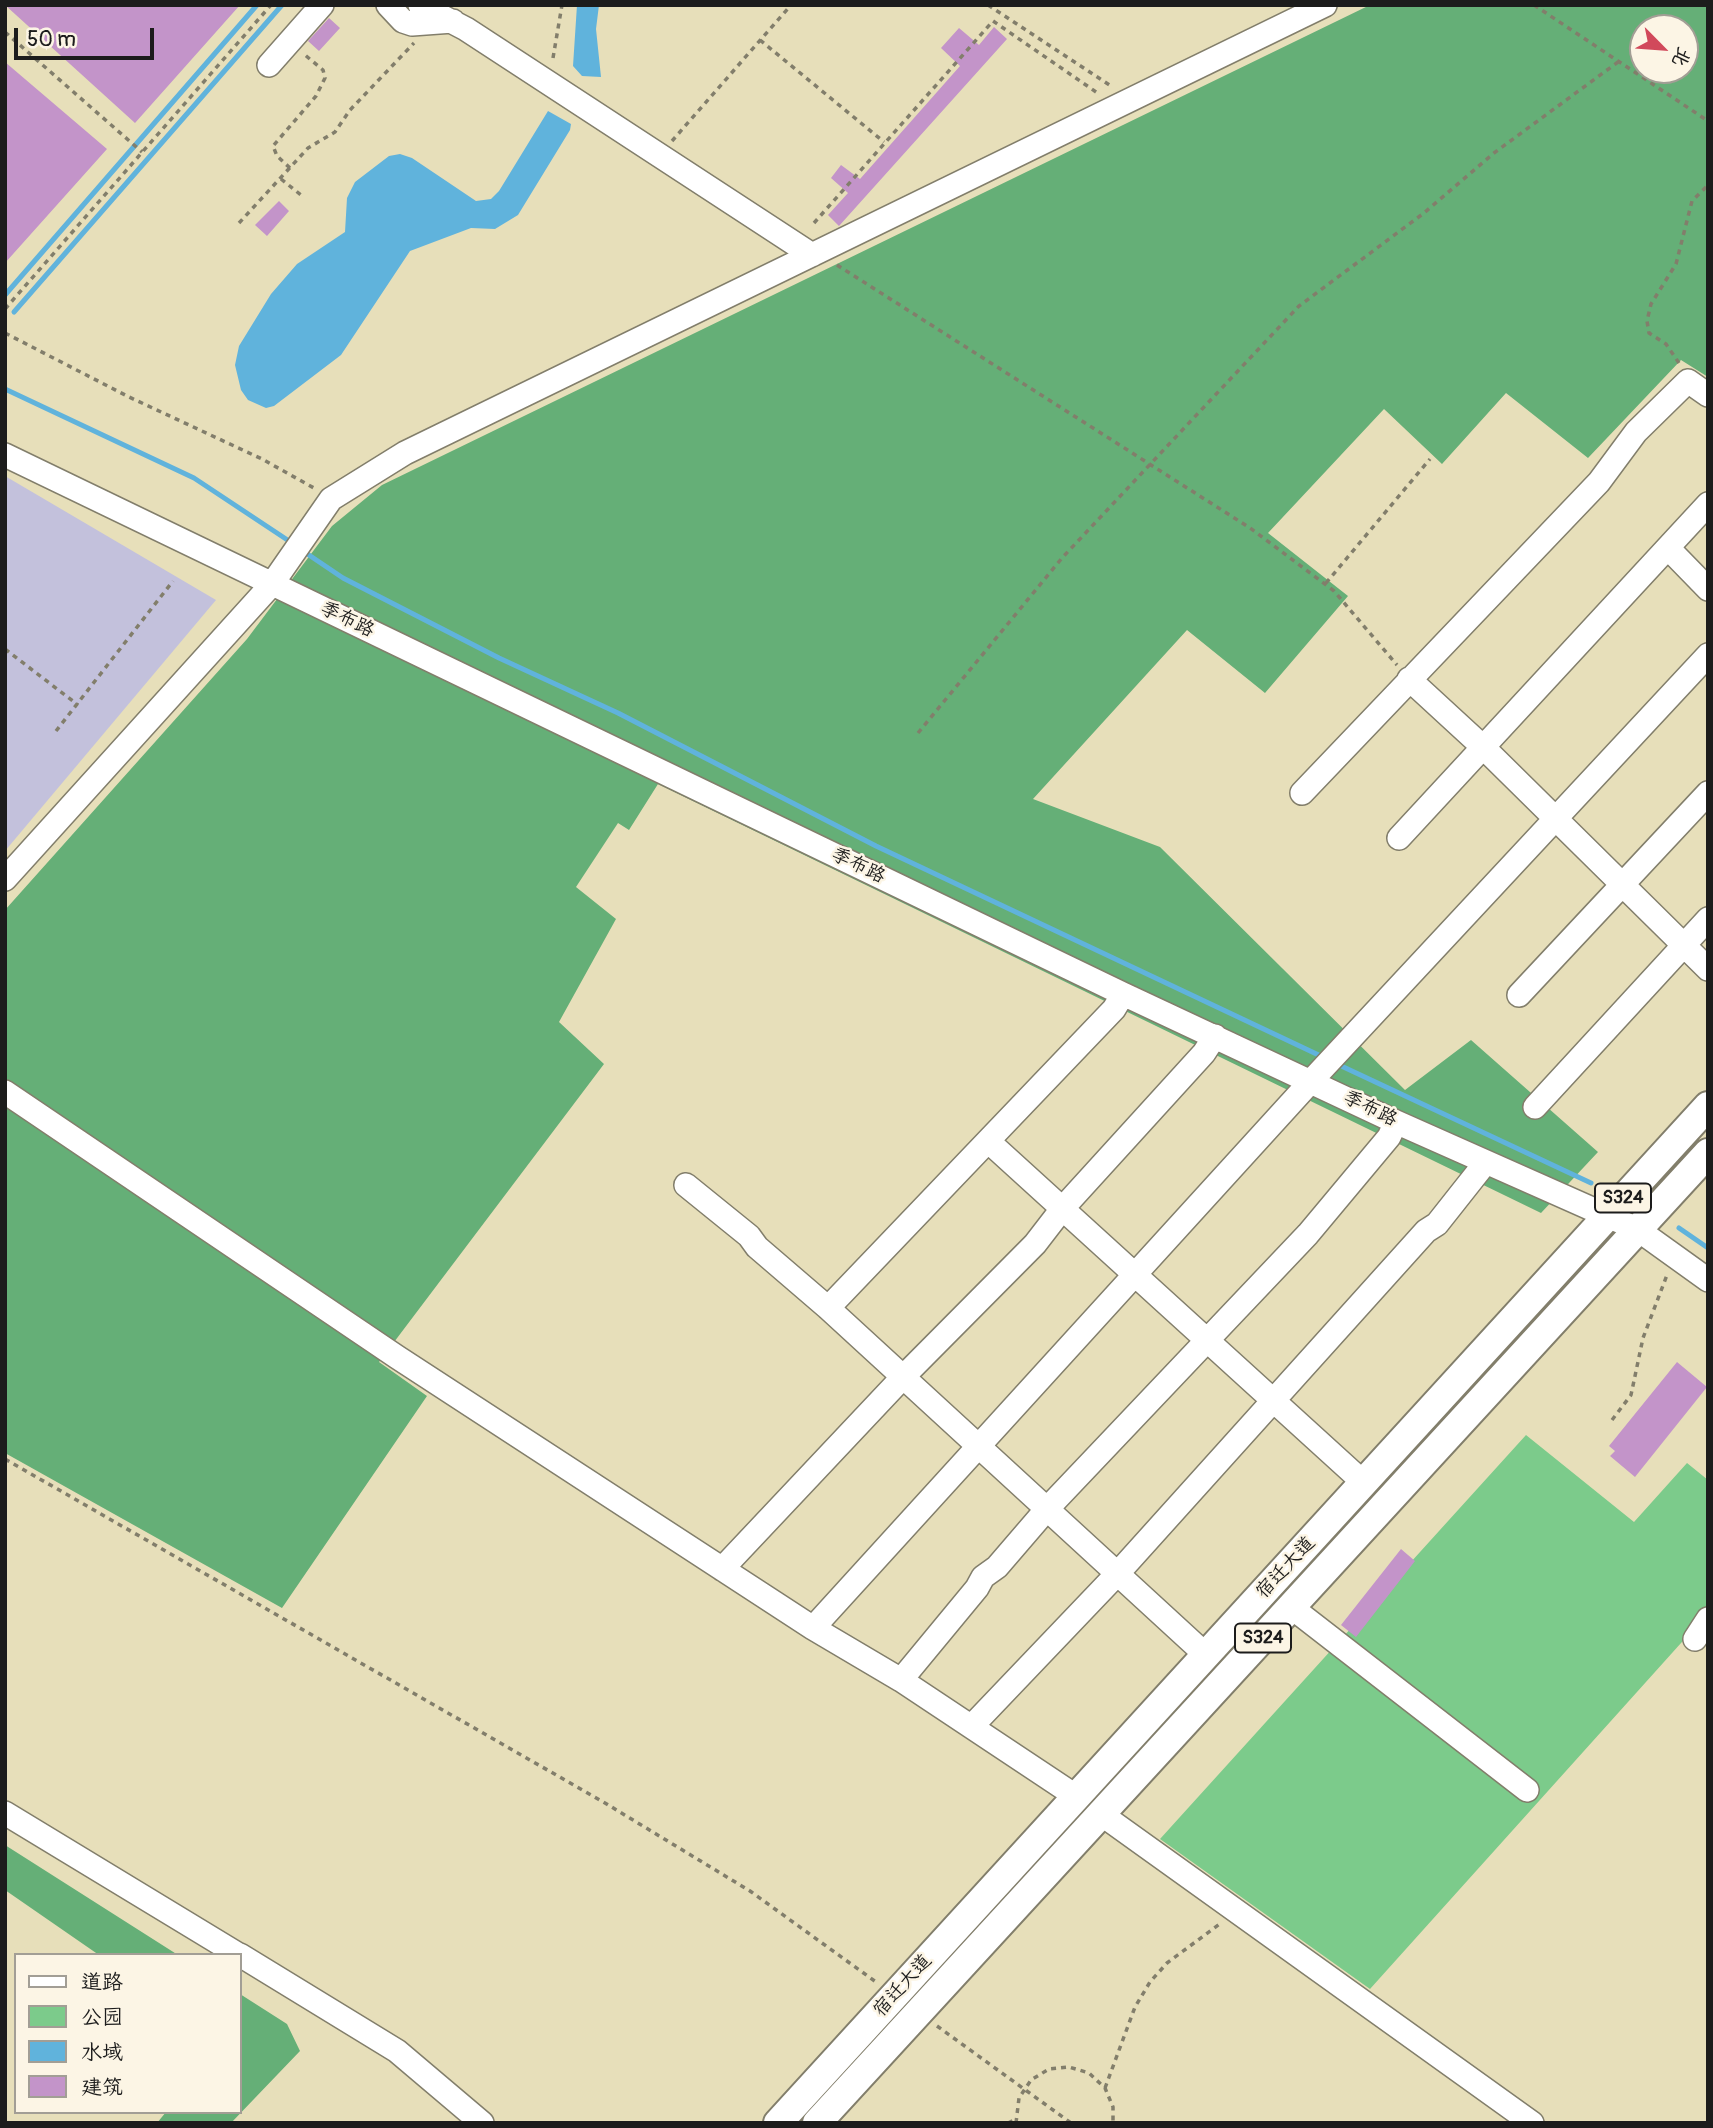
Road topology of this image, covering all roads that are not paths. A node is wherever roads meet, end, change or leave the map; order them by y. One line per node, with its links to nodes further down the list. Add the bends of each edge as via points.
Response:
1 (322, 5): 5 (street)
2 (388, 5): 4 (street, via 403,21)
3 (1325, 5): 6 (street)
4 (435, 17): 6 (street)
5 (269, 65)
6 (815, 254): 11 (street, via 405,453 331,499)
7 (1708, 396): 14 (street, via 1688,381 1636,432 1599,482)
8 (5, 455): 11 (street, 季布路)
9 (1708, 504): 10 (street)
10 (1669, 549): 12 (street); 15 (street)
11 (272, 584): 20 (street); 25 (street, 季布路)
12 (1708, 589)
13 (1708, 655): 18 (street)
14 (1409, 679): 15 (street); 16 (street)
15 (1484, 748): 18 (street); 19 (street)
16 (1302, 793)
17 (1708, 793): 21 (street)
18 (1555, 820): 21 (street); 28 (street)
19 (1399, 838)
20 (5, 879)
21 (1622, 886): 23 (street); 26 (street)
22 (1708, 919): 23 (street)
23 (1683, 946): 24 (street); 31 (street)
24 (1708, 970)
25 (1123, 994): 27 (street, 季布路); 33 (street, via 1114,1009)
26 (1519, 995)
27 (1215, 1036): 28 (street, 季布路); 37 (street)
28 (1324, 1067): 32 (street, 季布路); 40 (street)
29 (5, 1092): 49 (street, via 397,1357)
30 (1708, 1106): 38 (main road, 宿迁大道 / S324)
31 (1535, 1107)
32 (1396, 1122): 35 (street, 季布路); 43 (street, via 1389,1137 1316,1225)
33 (988, 1141): 37 (street); 42 (street)
34 (1708, 1153): 39 (main road, 宿迁大道 / S324)
35 (1486, 1162): 38 (street, 季布路); 45 (street, via 1437,1224)
36 (686, 1185): 42 (street)
37 (1062, 1209): 40 (street); 44 (street, via 1035,1244)
38 (1607, 1216): 39 (street, 季布路); 47 (main road, 宿迁大道 / S324)
39 (1637, 1229): 41 (street, 季布路); 51 (main road, 宿迁大道 / S324)
40 (1138, 1275): 43 (street); 46 (street)
41 (1708, 1280)
42 (828, 1308): 44 (street)
43 (1209, 1342): 45 (street); 48 (street)
44 (902, 1378): 46 (street); 49 (street)
45 (1274, 1400): 47 (street); 50 (street)
46 (979, 1446): 48 (street); 53 (street)
47 (1364, 1483): 55 (main road, 宿迁大道 / S324)
48 (1046, 1510): 50 (street); 56 (street, via 983,1577)
49 (722, 1569): 53 (street)
50 (1118, 1573): 55 (street); 57 (street)
51 (1291, 1607): 58 (street); 61 (main road, 宿迁大道 / S324)
52 (1708, 1619): 54 (street)
53 (813, 1628): 56 (street)
54 (1695, 1640)
55 (1206, 1655): 59 (main road, 宿迁大道 / S324)
56 (901, 1680): 57 (street)
57 (972, 1726): 59 (street)
58 (1527, 1790)
59 (1076, 1797): 65 (main road, 宿迁大道 / S324)
60 (5, 1813): 62 (street)
61 (1101, 1814): 66 (main road, 宿迁大道 / S324); 67 (street)
62 (236, 1953)
63 (242, 1957): 64 (street, via 397,2051)
64 (482, 2123)
65 (778, 2123)
66 (817, 2123)
67 (1532, 2123)

